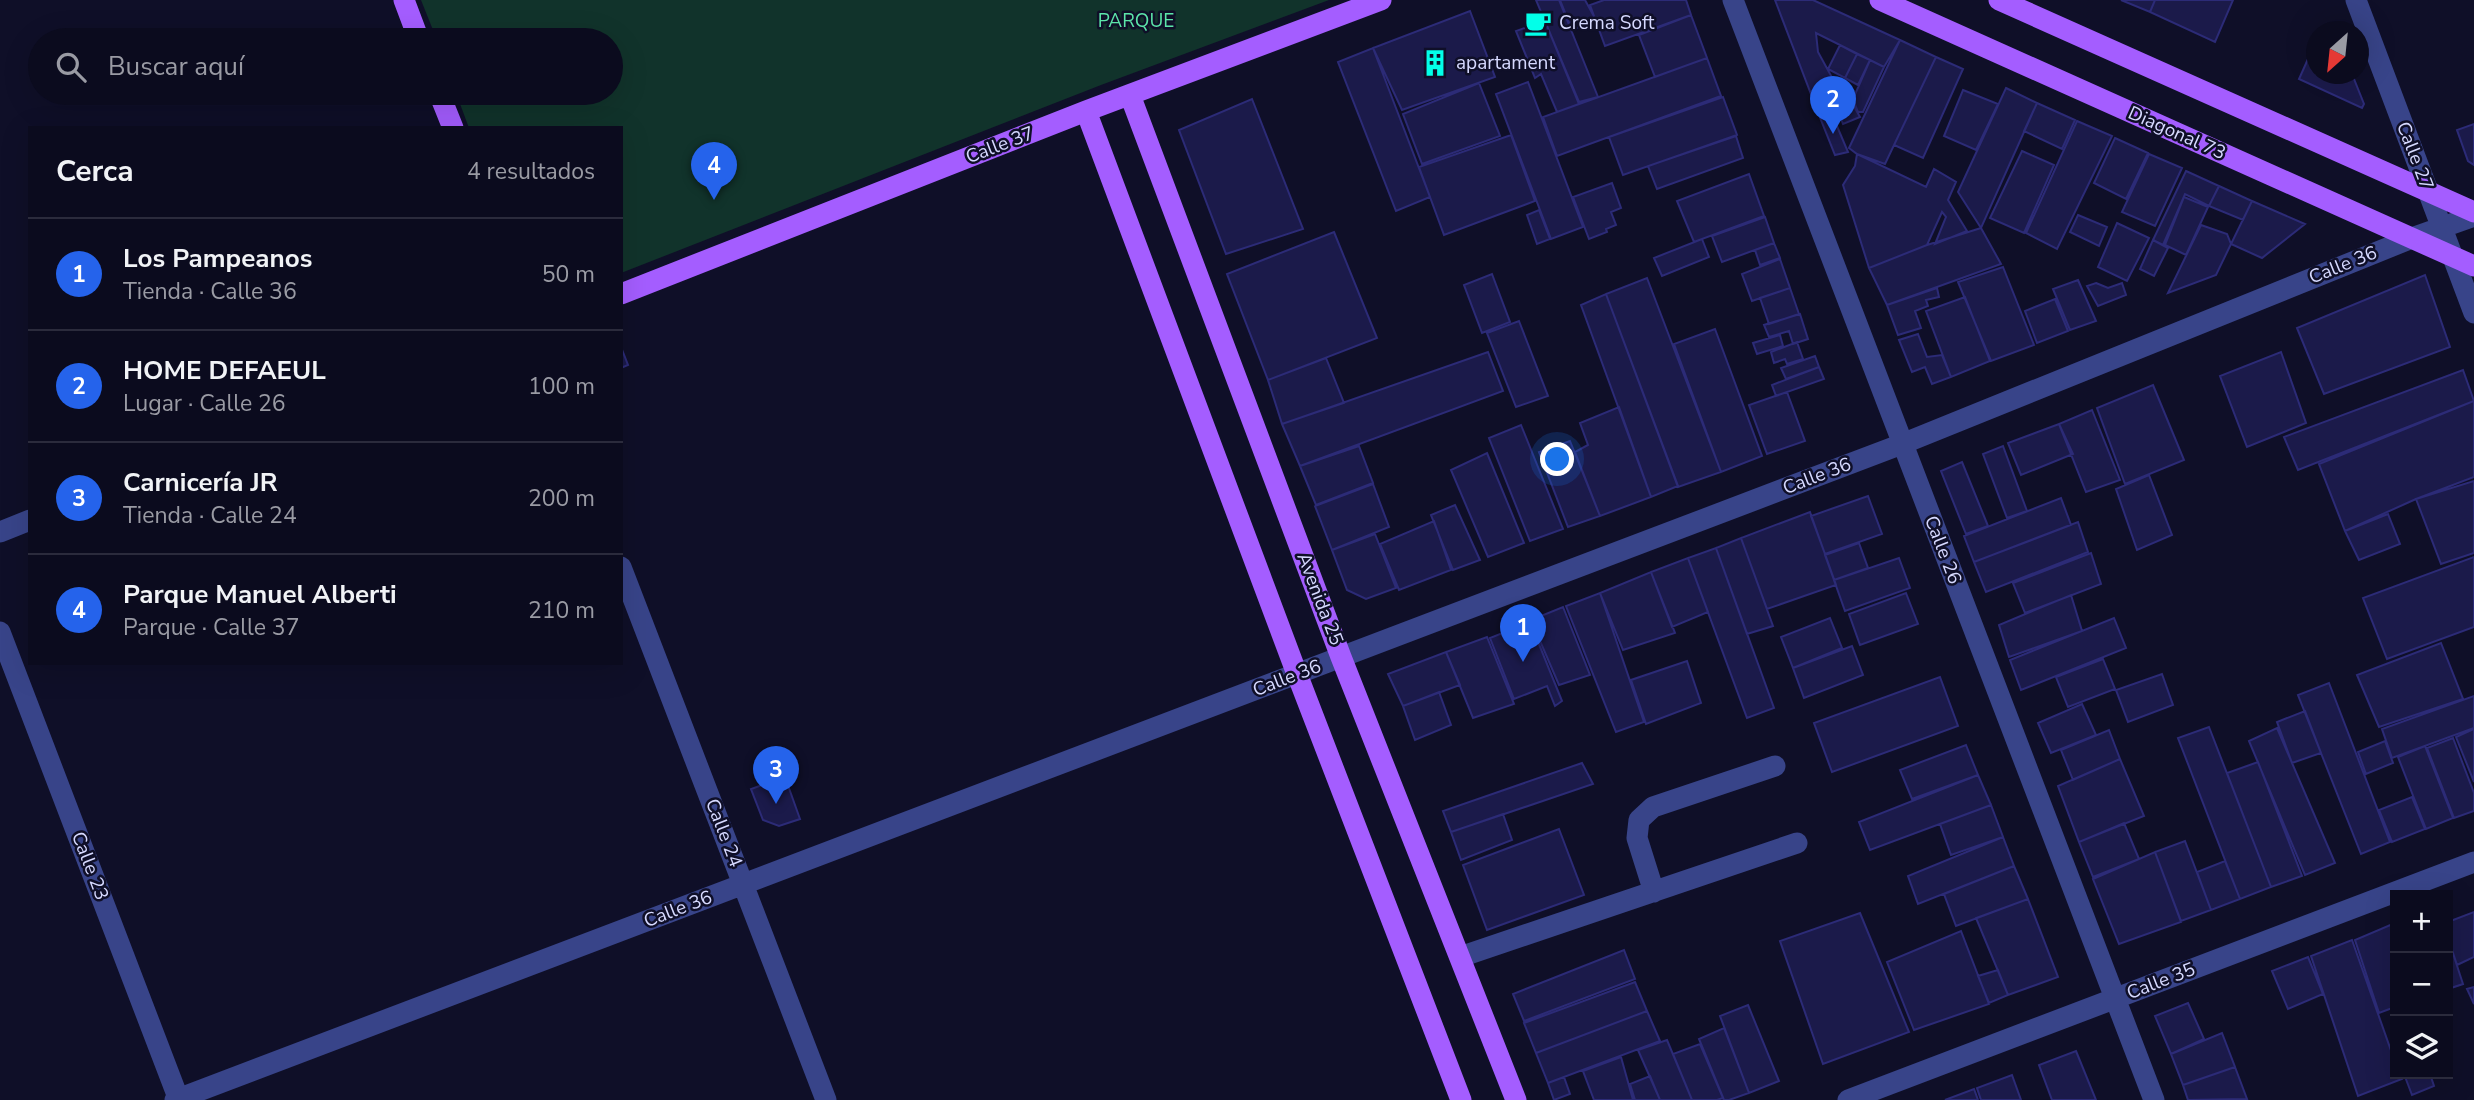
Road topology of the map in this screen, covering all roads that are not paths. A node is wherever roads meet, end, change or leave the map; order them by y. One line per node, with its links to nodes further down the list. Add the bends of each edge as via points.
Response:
1 (404, 0): 7 (main road)
2 (1381, 0): 8 (main road, Calle 37)
3 (1732, 0): 20 (street, Calle 26)
4 (1880, 0): 15 (main road, Diagonal 73)
5 (1999, 0): 12 (main road)
6 (2356, 0): 12 (street, Calle 27)
7 (414, 28)
8 (1130, 95): 10 (main road, Calle 37); 25 (main road, Avenida 25)
9 (444, 105): 11 (main road)
10 (1086, 111): 18 (main road, Calle 37); 26 (main road)
11 (452, 126)
12 (2429, 192): 13 (main road); 14 (street, Calle 27)
13 (2474, 214): 14 (street, Calle 36)
14 (2441, 227): 15 (street, Calle 36); 16 (street, Calle 27)
15 (2412, 238): 16 (main road, Diagonal 73); 20 (street, Calle 36)
16 (2452, 256): 17 (main road, Diagonal 73); 19 (street, Calle 27)
17 (2474, 266)
18 (623, 293)
19 (2474, 313)
20 (1902, 444): 25 (street, Calle 36); 33 (street, Calle 26)
21 (28, 521): 22 (street)
22 (0, 532)
23 (623, 572): 30 (street, Calle 24)
24 (0, 632): 34 (street, Calle 23)
25 (1342, 657): 26 (street, Calle 36); 32 (main road, Avenida 25)
26 (1297, 674): 30 (street, Calle 36); 36 (main road)
27 (1775, 766): 31 (street, via 1653,807 1639,820 1637,838)
28 (1797, 844): 31 (street)
29 (2474, 862): 33 (street, Calle 35)
30 (743, 884): 34 (street, Calle 36); 35 (street, Calle 24)
31 (1654, 892): 32 (street)
32 (1460, 957): 37 (main road, Avenida 25)
33 (2115, 999): 38 (street, Calle 35); 39 (street, Calle 26)
34 (178, 1100)
35 (826, 1100)
36 (1461, 1100)
37 (1516, 1100)
38 (1848, 1100)
39 (2154, 1100)

